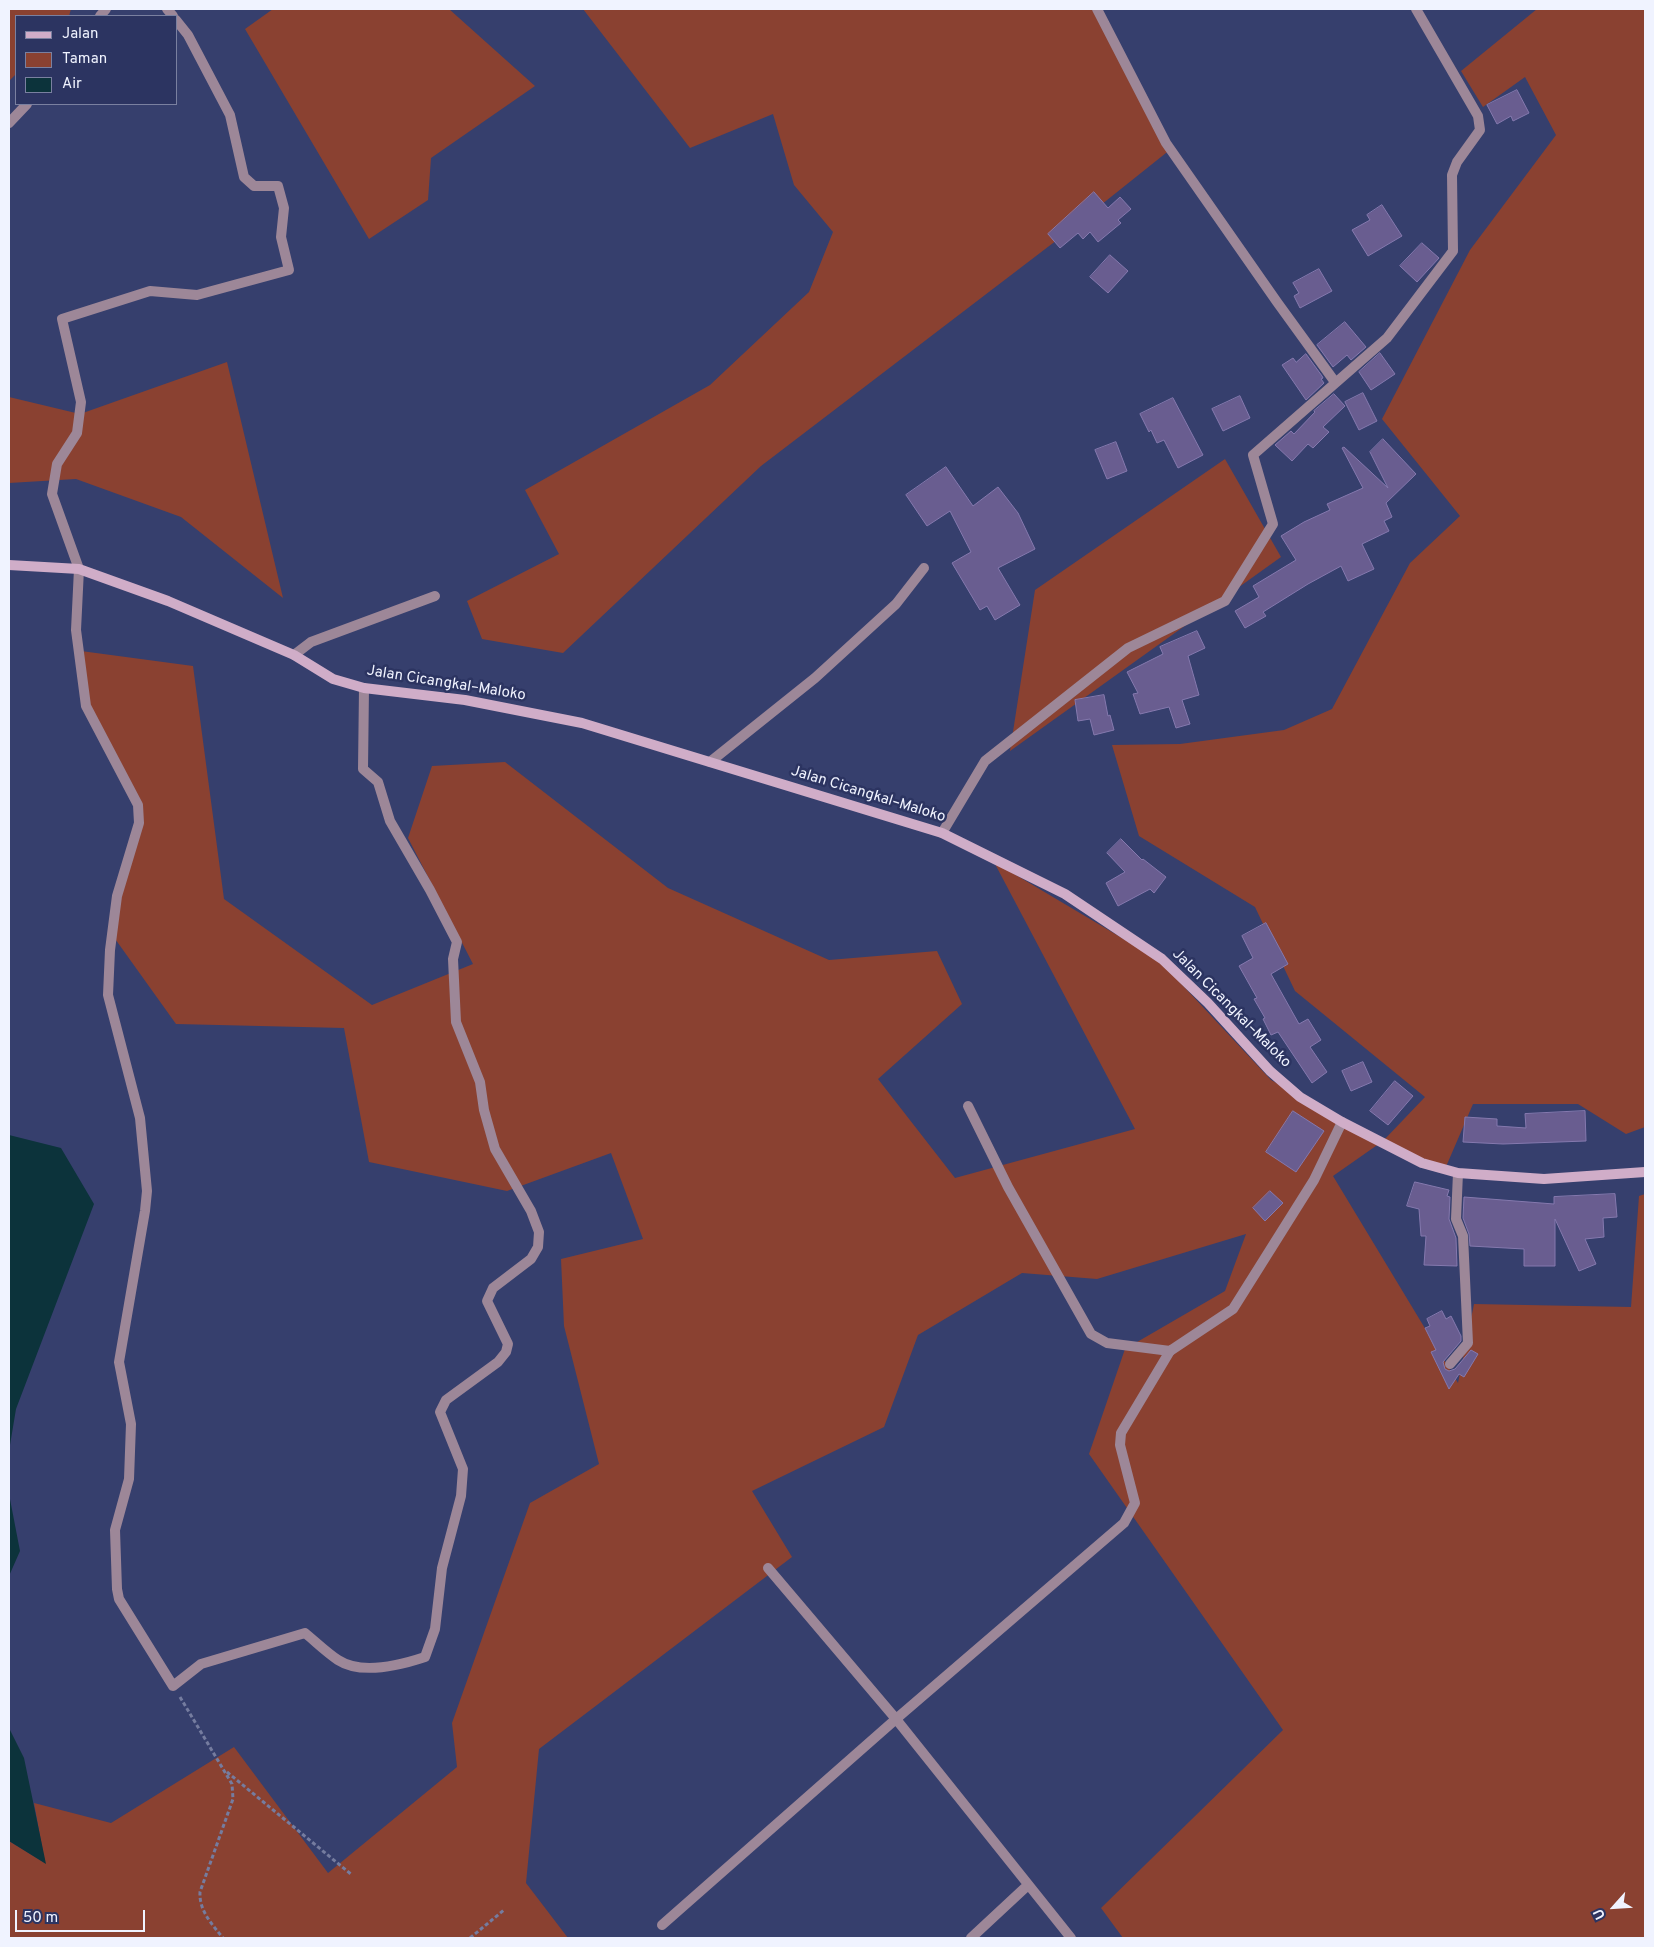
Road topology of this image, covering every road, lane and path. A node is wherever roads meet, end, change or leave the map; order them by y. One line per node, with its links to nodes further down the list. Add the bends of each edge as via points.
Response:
1 (1097, 9): 6 (street, via 1166,143)
2 (1416, 9): 6 (street, via 1478,116 1480,130 1457,162 1452,175 1453,251 1387,338)
3 (178, 22): 9 (street, via 188,35 230,115 244,176 254,186 278,186 284,208 281,237 289,270 197,295 150,291 62,319 81,402 77,433 57,464 52,494)
4 (26, 105): 5 (street)
5 (9, 123)
6 (1336, 382): 14 (street, via 1253,455 1273,524 1224,601 1128,648 985,761)
7 (9, 565): 9 (street, Jalan Cicangkal–Maloko)
8 (924, 568): 13 (street, via 896,604 815,678)
9 (80, 569): 11 (street, Jalan Cicangkal–Maloko, via 168,601); 22 (street, via 76,630 86,706 140,814 117,896 108,995 140,1118 146,1191 119,1362 131,1424 129,1478 115,1530 117,1588 119,1599)
10 (435, 596): 11 (street, via 311,642)
11 (294, 655): 12 (street, Jalan Cicangkal–Maloko, via 333,679)
12 (364, 688): 13 (street, Jalan Cicangkal–Maloko, via 465,700 582,723); 22 (street, via 363,769 378,782 390,821 457,942 453,959 456,1022 480,1082 484,1110 496,1149 531,1211 539,1232 538,1247 531,1259 493,1288 487,1301 508,1344 506,1352 498,1362 446,1400 440,1412 463,1469 461,1496 442,1568 435,1629 424,1657 401,1665 358,1668 340,1661 305,1633 201,1664)
13 (710, 762): 14 (street, Jalan Cicangkal–Maloko)
14 (942, 833): 16 (street, Jalan Cicangkal–Maloko, via 1065,894 1162,959 1208,1003 1270,1071 1300,1097)
15 (968, 1106): 19 (street, via 1008,1187 1091,1334 1107,1343)
16 (1342, 1122): 18 (street, Jalan Cicangkal–Maloko, via 1422,1163); 19 (street, via 1314,1180 1233,1309)
17 (1645, 1172): 18 (street, Jalan Cicangkal–Maloko, via 1544,1179)
18 (1458, 1173): 20 (street, via 1456,1219 1463,1236 1468,1343)
19 (1170, 1352): 23 (street, via 1121,1433 1120,1445 1136,1503 1124,1523)
20 (1450, 1364)
21 (768, 1568): 23 (street)
22 (173, 1686): 24 (path)
23 (896, 1719): 26 (street); 28 (street)
24 (225, 1770): 25 (path); 29 (path, via 232,1784 233,1799 200,1892 205,1915)
25 (352, 1875)
26 (1028, 1885): 31 (street); 32 (street)
27 (504, 1910): 30 (path)
28 (662, 1925)
29 (224, 1938)
30 (470, 1938)
31 (970, 1938)
32 (1071, 1938)

